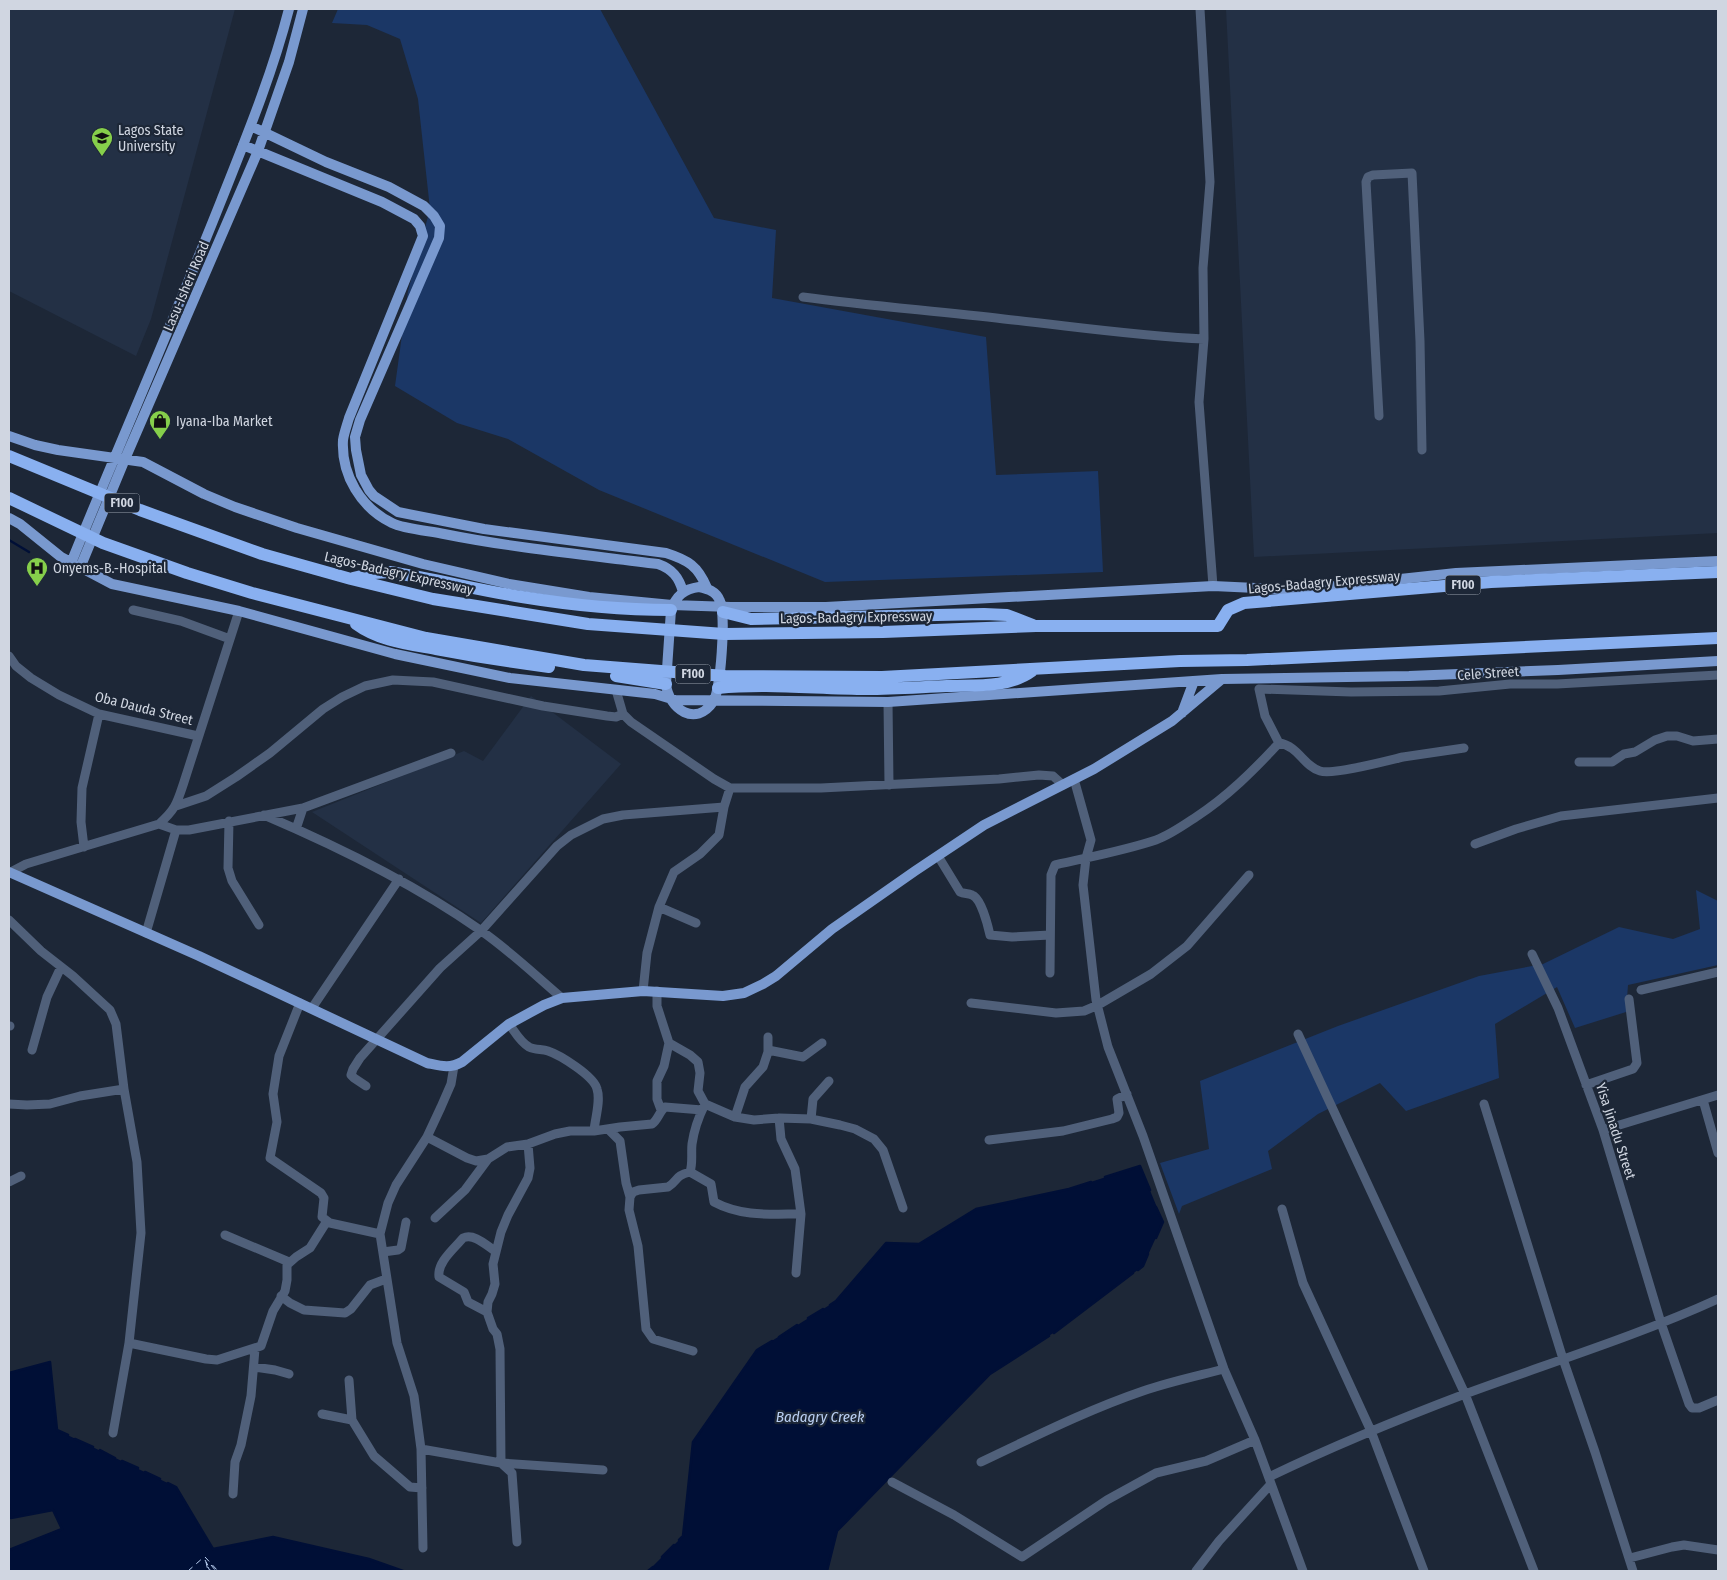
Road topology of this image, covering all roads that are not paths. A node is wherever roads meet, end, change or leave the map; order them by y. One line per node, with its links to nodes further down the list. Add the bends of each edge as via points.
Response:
1 (289, 9): 4 (main road, Lasu-Isheri Road)
2 (303, 9): 5 (main road, Lasu-Isheri Road)
3 (1200, 9): 9 (street, via 1210,182 1203,268)
4 (251, 126): 5 (main road); 6 (main road, Lasu-Isheri Road)
5 (265, 133): 7 (main road, Lasu-Isheri Road); 23 (main road, via 389,187 424,206 440,226 439,238 355,437 361,475 374,496 398,512 484,530 666,552 696,568)
6 (243, 145): 7 (main road); 14 (main road, Lasu-Isheri Road, via 181,302)
7 (258, 151): 15 (main road, Lasu-Isheri Road); 24 (main road, via 382,202 414,219 423,236 343,438 345,464 359,497 393,524 459,537 658,564 674,572)
8 (803, 297): 9 (street, via 1151,336)
9 (1204, 339): 22 (street, via 1199,402)
10 (1379, 416): 12 (street, via 1366,182 1373,175 1412,173)
11 (9, 436): 14 (main road, Lagos-Badagry Expressway, via 58,450)
12 (1422, 450)
13 (9, 456): 21 (highway, Lagos-Badagry Expressway / F100, via 202,533)
14 (113, 458): 15 (main road, Lagos-Badagry Expressway); 19 (main road, Lasu-Isheri Road)
15 (125, 459): 19 (main road, Lasu-Isheri Road); 22 (main road, Lagos-Badagry Expressway, via 150,464 204,494 297,528 424,564 509,584 589,597 672,605 826,607)
16 (9, 498): 29 (highway, F100, via 104,543 187,573)
17 (9, 518): 19 (main road)
18 (1718, 561): 22 (main road, Lagos-Badagry Expressway, via 1456,573 1298,590)
19 (76, 566): 26 (main road, via 112,584)
20 (1718, 572): 30 (highway, Lagos-Badagry Expressway / F100, via 1491,582 1244,603 1228,610 1218,626)
21 (351, 579): 27 (highway, via 390,572 523,597 592,606); 30 (highway, Lagos-Badagry Expressway / F100, via 433,599 588,624 672,631 724,634 883,632)
22 (1213, 586)
23 (707, 588): 24 (main road); 28 (main road, via 720,599)
24 (683, 592): 27 (main road)
25 (133, 610): 32 (street, via 181,621)
26 (239, 610): 32 (street); 43 (main road, via 405,656 510,678)
27 (671, 610): 41 (main road)
28 (723, 612): 30 (highway, via 751,618 1007,615); 42 (main road)
29 (347, 618): 35 (highway, F100, via 426,638 584,665 671,672 725,676 882,677); 41 (highway, via 364,630 396,641)
30 (1036, 626)
31 (1718, 638): 35 (highway, F100)
32 (230, 639): 50 (street)
33 (9, 656): 47 (street, Oba Dauda Street, via 30,678)
34 (1718, 661): 36 (main road)
35 (1034, 670): 42 (highway, via 1022,678 983,684 869,689)
36 (1439, 675): 38 (main road); 45 (street)
37 (1718, 675): 45 (street, Cele Street, via 1510,684)
38 (1409, 676): 39 (main road); 44 (street)
39 (1222, 679): 40 (main road); 49 (main road)
40 (1194, 681): 46 (main road); 49 (main road)
41 (666, 684): 42 (main road, via 671,703 691,714 708,708)
42 (718, 688)
43 (616, 690): 46 (main road, via 655,694 675,700); 48 (street)
44 (1409, 691): 45 (street, Cele Street); 52 (street, Cele Street, via 1259,689 1265,716)
45 (1439, 691)
46 (888, 702): 57 (street)
47 (99, 714): 50 (street, Oba Dauda Street); 70 (street, via 82,788)
48 (623, 714): 59 (street); 61 (street, via 607,716 433,682 393,680 366,686 342,697 236,777 206,796)
49 (1182, 714): 56 (main road)
50 (198, 736): 61 (street)
51 (1718, 739): 55 (street, via 1667,736 1612,762)
52 (1279, 744): 53 (street, via 1287,744 1320,771 1337,771); 72 (street, via 1236,787 1183,826 1158,839)
53 (1464, 748)
54 (451, 753): 63 (street)
55 (1579, 762)
56 (1074, 779): 58 (main road); 72 (street, via 1091,840)
57 (889, 785): 58 (street, via 1039,775 1053,776); 59 (street)
58 (1063, 785): 71 (main road, via 984,825)
59 (730, 788): 62 (street)
60 (1718, 798): 69 (street, via 1561,816)
61 (176, 806): 66 (street)
62 (724, 807): 76 (street, via 719,835 700,854 674,872); 80 (street, via 622,815 584,827 557,846)
63 (302, 808): 64 (street); 67 (street)
64 (264, 816): 65 (street); 67 (street)
65 (229, 821): 68 (street); 79 (street, via 228,868 232,881)
66 (159, 824): 68 (street); 70 (street)
67 (296, 829): 75 (street)
68 (176, 830): 81 (street)
69 (1475, 844)
70 (84, 846): 73 (street)
71 (938, 856): 82 (street, via 960,892 977,898 990,935); 89 (main road, via 832,929 776,976 744,993 723,996)
72 (1086, 858): 82 (street, via 1055,865 1052,869); 94 (street, via 1082,885)
73 (9, 872): 81 (main road)
74 (1249, 875): 94 (street, via 1187,946 1151,974)
75 (399, 878): 80 (street); 95 (street)
76 (659, 907): 78 (street); 88 (street, via 647,953)
77 (9, 920): 84 (street)
78 (696, 923)
79 (259, 925)
80 (481, 930): 90 (street); 99 (street, via 440,968)
81 (146, 933): 92 (main road)
82 (1050, 935): 86 (street)
83 (1532, 954): 106 (street, Yisa Jinadu Street, via 1558,1008)
84 (61, 967): 102 (street, via 47,997); 108 (street, via 110,1010 116,1024)
85 (1718, 972): 87 (street)
86 (1050, 973)
87 (1642, 990)
88 (643, 991): 89 (main road); 90 (main road)
89 (657, 991): 100 (street, via 657,1006)
90 (562, 998): 96 (main road)
91 (1629, 998): 106 (street, via 1636,1066)
92 (300, 1003): 95 (main road); 135 (street, via 278,1056 273,1094 277,1122 270,1155 272,1160 321,1193 324,1198 322,1217)
93 (971, 1003): 94 (street, via 1056,1013 1084,1011)
94 (1098, 1005): 109 (street, via 1108,1047)
95 (312, 1008): 99 (main road)
96 (509, 1024): 104 (main road); 121 (street, via 529,1047 549,1051 567,1060 594,1082 598,1089)
97 (1298, 1034): 156 (street)
98 (768, 1037): 103 (street)
99 (376, 1039): 104 (main road, via 427,1063); 107 (street, via 351,1075)
100 (669, 1043): 114 (street, via 698,1062 698,1091); 115 (street, via 657,1081 656,1099)
101 (822, 1043): 103 (street, via 803,1056)
102 (32, 1050)
103 (768, 1050): 116 (street, via 760,1072 745,1087)
104 (454, 1066): 122 (street, via 451,1084)
105 (829, 1081): 118 (street, via 813,1099)
106 (1586, 1085): 120 (street, Yisa Jinadu Street)
107 (366, 1086)
108 (124, 1089): 112 (street, via 50,1104); 148 (street, via 137,1162 141,1233)
109 (1127, 1094): 123 (street, via 1117,1099 1117,1117 1063,1131); 153 (street)
110 (1718, 1095): 111 (street)
111 (1703, 1100): 120 (street); 125 (street)
112 (9, 1104)
113 (1484, 1104): 151 (street)
114 (703, 1107): 115 (street, via 666,1107); 116 (street); 127 (street, via 692,1144)
115 (661, 1110): 119 (street, via 652,1124)
116 (735, 1118): 117 (street)
117 (779, 1118): 118 (street); 133 (street, via 781,1139 795,1169)
118 (811, 1119): 131 (street, via 855,1129 874,1139 884,1150)
119 (608, 1129): 121 (street); 130 (street, via 620,1142)
120 (1603, 1130): 147 (street, Yisa Jinadu Street)
121 (594, 1131): 124 (street, via 570,1131)
122 (427, 1137): 126 (street, via 466,1158 476,1161); 137 (street, via 396,1185)
123 (989, 1140)
124 (528, 1144): 126 (street, via 507,1147); 139 (street, via 528,1178 508,1215)
125 (1718, 1153)
126 (488, 1159): 134 (street, via 464,1190)
127 (690, 1172): 130 (street, via 679,1176 668,1187 639,1190); 133 (street, via 711,1184 714,1202 726,1209 751,1214)
128 (21, 1176): 129 (street)
129 (9, 1182)
130 (630, 1197): 150 (street, via 629,1210 638,1246 646,1329 653,1339)
131 (903, 1208)
132 (1282, 1210): 160 (street, via 1303,1283)
133 (801, 1214): 142 (street)
134 (435, 1218)
135 (327, 1222): 137 (street); 141 (street, via 310,1248)
136 (406, 1222): 140 (street, via 401,1248)
137 (380, 1234): 140 (street)
138 (225, 1235): 141 (street)
139 (495, 1251): 146 (street, via 495,1284); 146 (street, via 467,1236 438,1269 439,1277 464,1292 468,1302)
140 (382, 1252): 143 (street)
141 (289, 1262): 144 (street, via 285,1291)
142 (796, 1273)
143 (386, 1280): 144 (street, via 370,1285 345,1313 304,1310); 163 (street, via 397,1343 414,1396)
144 (281, 1296): 149 (street, via 261,1346)
145 (1718, 1299): 147 (street)
146 (487, 1312): 165 (street, via 500,1349)
147 (1661, 1322): 151 (street); 157 (street, Yisa Jinadu Street, via 1689,1404 1692,1408 1699,1408)
148 (129, 1343): 149 (street, via 217,1360); 161 (street)
149 (255, 1349): 152 (street)
150 (693, 1351)
151 (1563, 1359): 156 (street); 174 (street)
152 (254, 1367): 154 (street); 170 (street, via 245,1428 235,1462)
153 (1224, 1369): 162 (street); 164 (street, via 1108,1404)
154 (289, 1374)
155 (349, 1380): 159 (street)
156 (1465, 1394): 160 (street); 178 (street)
157 (1718, 1400)
158 (322, 1414): 159 (street)
159 (352, 1420): 169 (street, via 374,1456 410,1486)
160 (1371, 1431): 167 (street); 177 (street)
161 (113, 1433)
162 (1255, 1440): 167 (street); 168 (street, via 1206,1461 1156,1473 1107,1500 1022,1557)
163 (421, 1449): 165 (street); 169 (street)
164 (981, 1462)
165 (501, 1463): 166 (street); 171 (street, via 512,1473)
166 (603, 1470)
167 (1270, 1481): 175 (street); 176 (street)
168 (892, 1482)
169 (422, 1488): 172 (street)
170 (233, 1494)
171 (516, 1542)
172 (423, 1548)
173 (1718, 1550): 174 (street, via 1672,1547)
174 (1630, 1558): 179 (street)
175 (1196, 1571)
176 (1303, 1571)
177 (1424, 1571)
178 (1534, 1571)
179 (1633, 1571)

